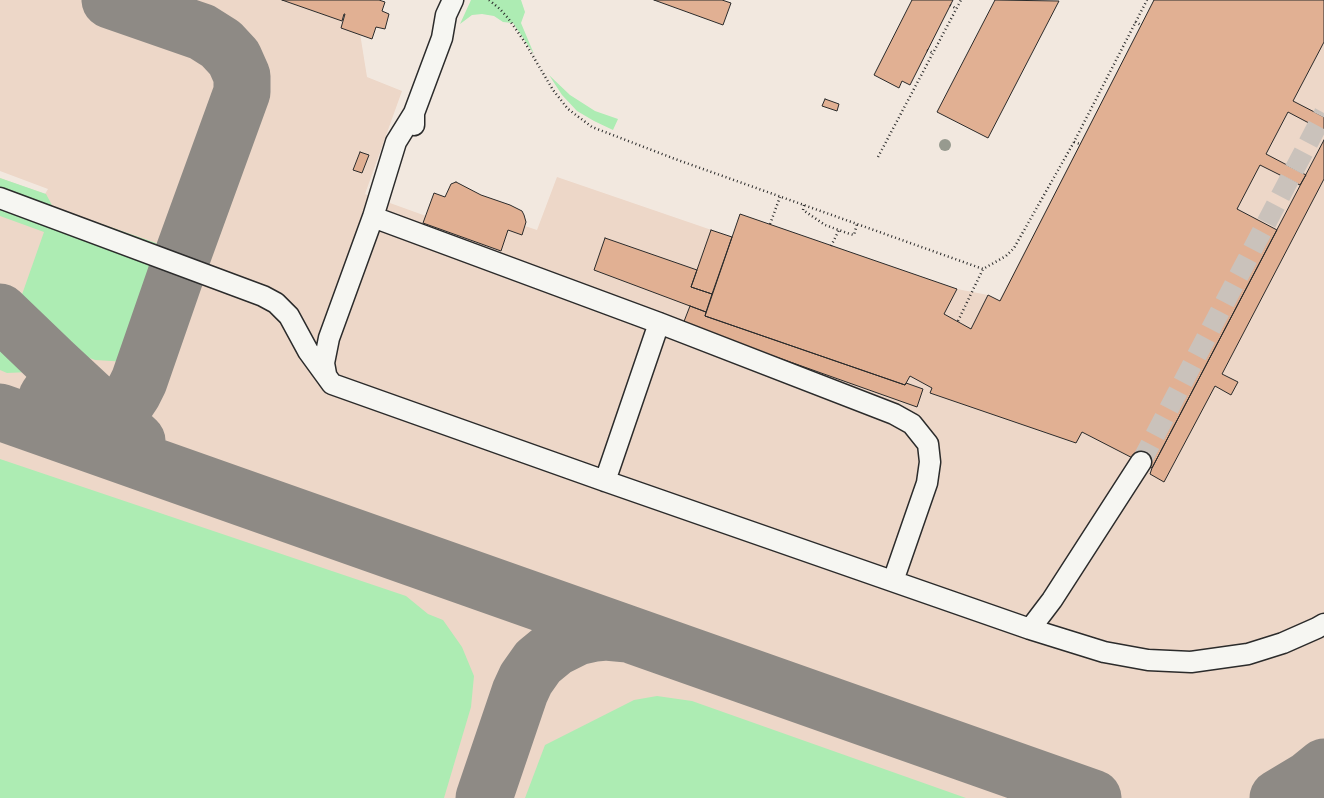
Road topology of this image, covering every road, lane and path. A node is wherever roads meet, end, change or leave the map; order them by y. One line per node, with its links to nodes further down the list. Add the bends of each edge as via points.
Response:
1 (453, 0): 10 (lane, via 446,15)
2 (463, 0): 10 (lane, via 455,20)
3 (488, 0): 16 (path, via 508,18 553,90 568,109 592,127)
4 (961, 0): 7 (path)
5 (1147, 0): 8 (path)
6 (950, 6): 7 (path)
7 (957, 9): 12 (path)
8 (1135, 22): 9 (path); 13 (path)
9 (1141, 25)
10 (442, 38): 19 (lane, via 414,122 396,142)
11 (928, 50): 12 (path)
12 (933, 53): 15 (path)
13 (1074, 142): 14 (path); 24 (path, via 1014,248 1006,256)
14 (1080, 144)
15 (878, 156)
16 (780, 197): 18 (path); 20 (path)
17 (0, 198): 27 (lane, via 276,303 289,316 308,351)
18 (804, 205): 21 (path); 22 (path, via 803,210 825,225)
19 (373, 217): 26 (lane); 27 (lane, via 329,338 324,363)
20 (770, 224)
21 (857, 224): 22 (path, via 854,235); 24 (path)
22 (839, 230): 23 (path)
23 (831, 246)
24 (983, 269): 25 (path)
25 (958, 321)
26 (659, 322): 29 (lane); 30 (lane, via 894,414 912,424 928,444 930,462 927,483)
27 (326, 374): 29 (lane, via 332,384)
28 (1141, 462): 32 (lane, via 1052,600)
29 (605, 481): 30 (lane)
30 (893, 580): 32 (lane)
31 (1324, 624): 32 (lane, via 1283,643 1248,654 1191,662 1148,660 1104,652)
32 (1030, 629)

